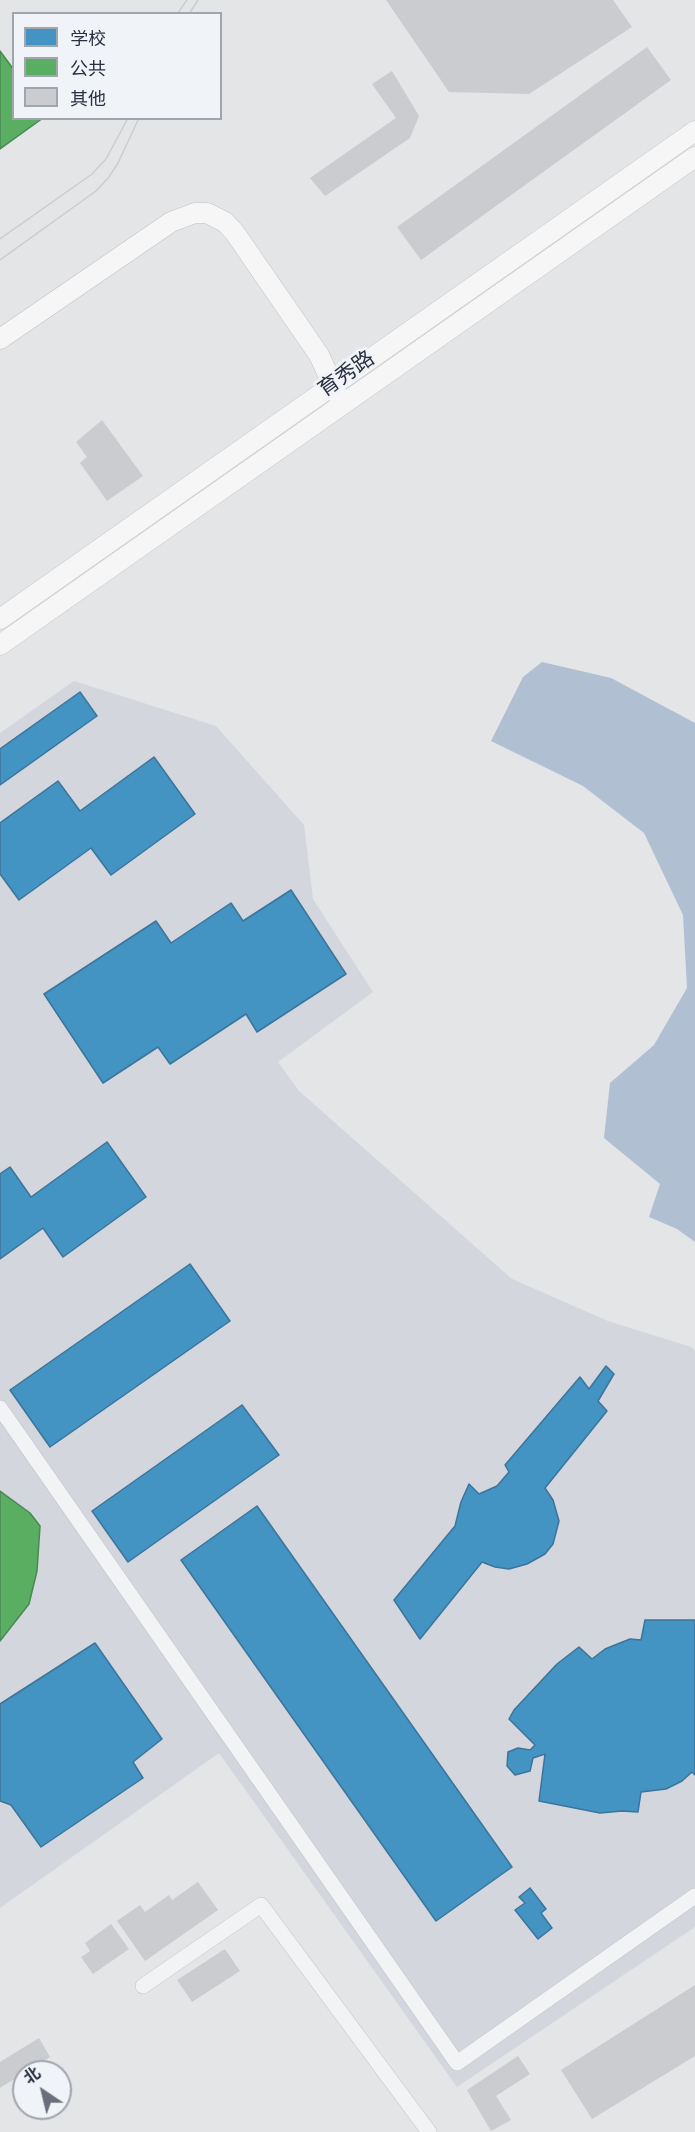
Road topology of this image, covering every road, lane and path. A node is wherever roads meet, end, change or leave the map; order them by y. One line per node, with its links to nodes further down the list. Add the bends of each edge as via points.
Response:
1 (695, 131): 4 (main road, 育秀路)
2 (695, 157): 5 (main road, 育秀路)
3 (0, 339): 4 (main road, via 171,222 207,213 225,222 235,233 319,355)
4 (333, 384): 5 (main road); 6 (main road, 育秀路)
5 (341, 405): 7 (main road, 育秀路)
6 (0, 619)
7 (0, 645)
8 (0, 1408): 9 (street, via 457,2063)
9 (695, 1896)
10 (143, 1986): 11 (street, via 261,1905)
11 (429, 2132)

